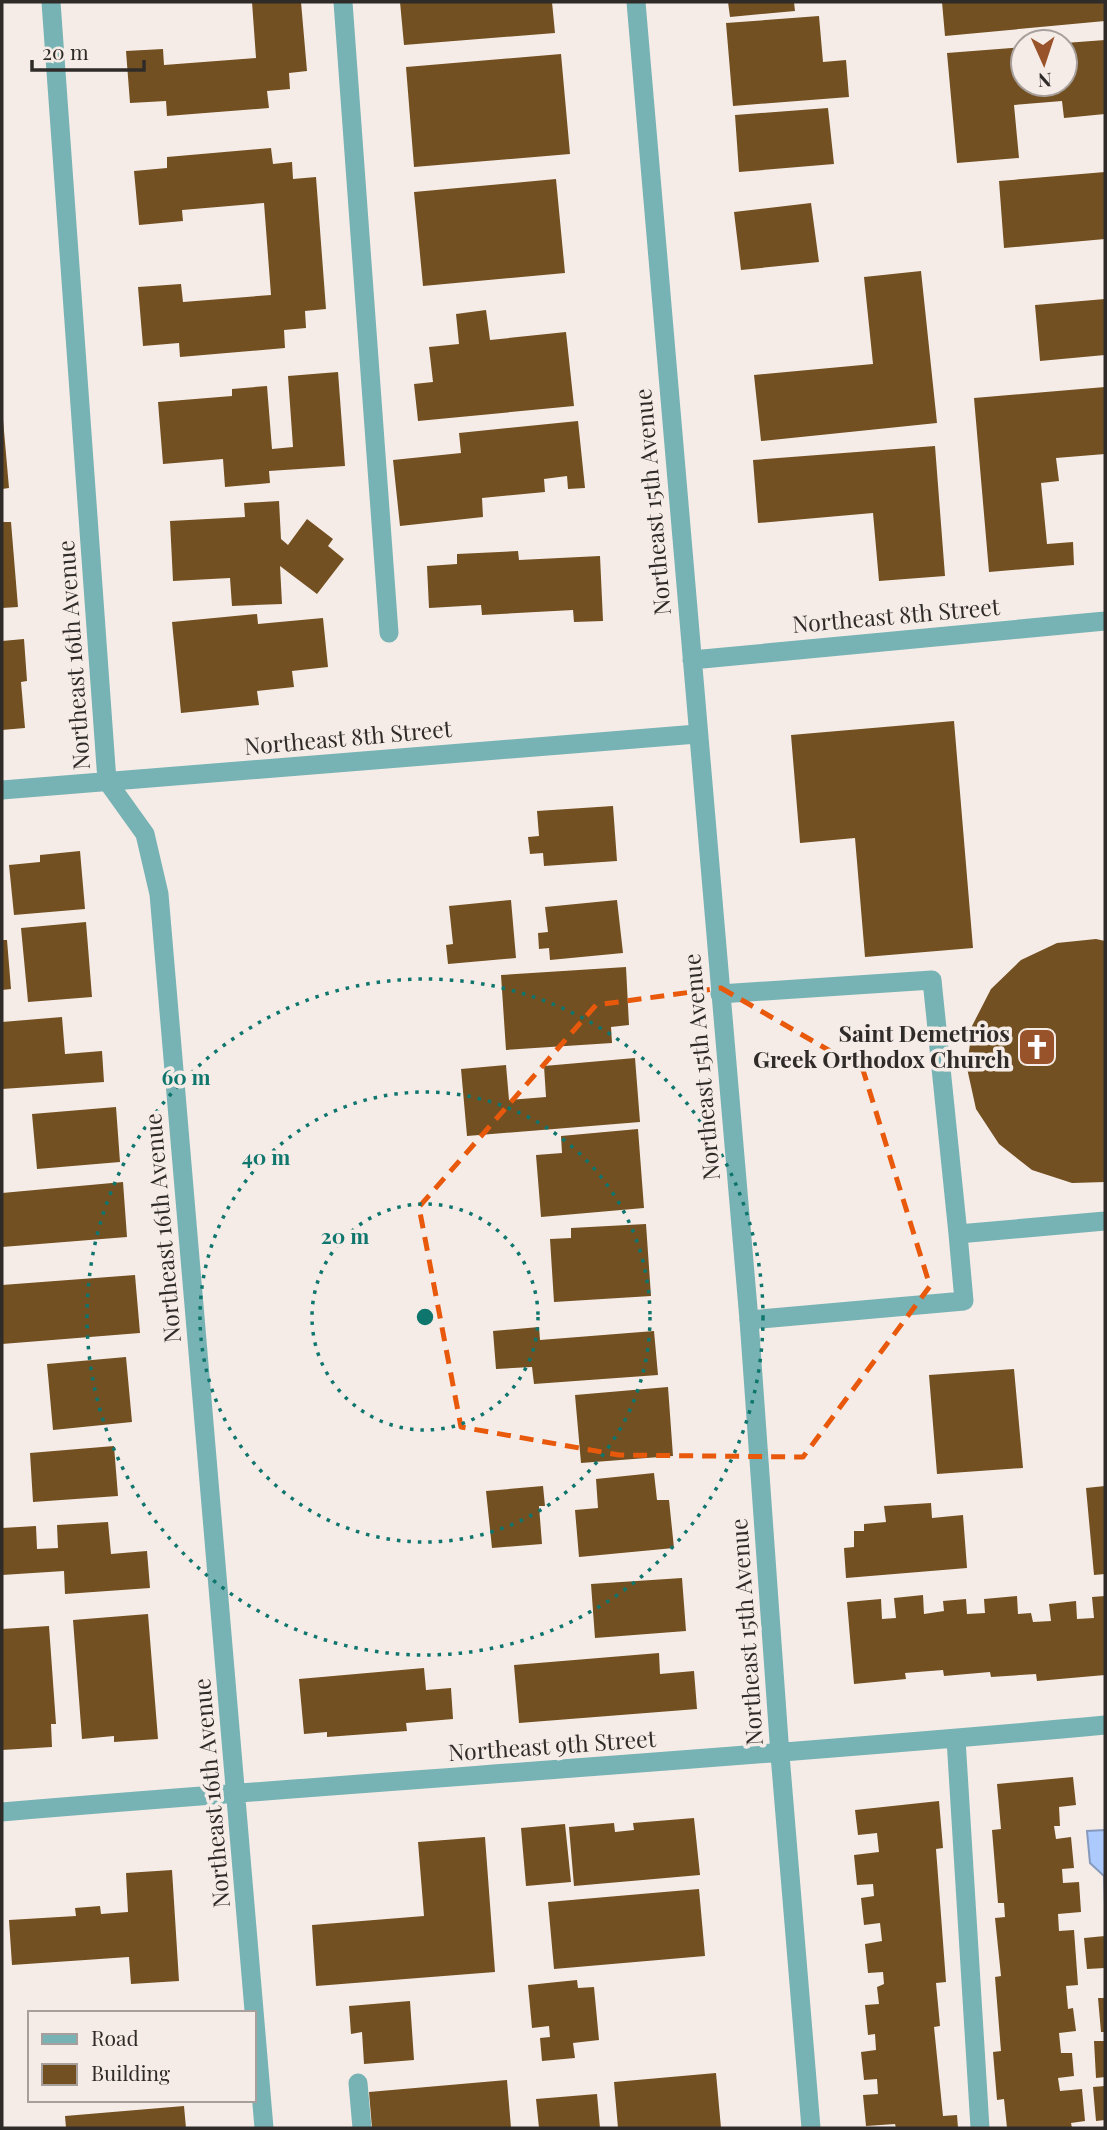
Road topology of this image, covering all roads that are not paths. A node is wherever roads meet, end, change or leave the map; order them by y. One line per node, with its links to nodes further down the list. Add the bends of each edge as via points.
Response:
1 (51, 2): 8 (street, Northeast 16th Avenue)
2 (343, 2): 5 (street)
3 (636, 2): 6 (street, Northeast 15th Avenue)
4 (1105, 621): 6 (street, Northeast 8th Street)
5 (389, 633)
6 (692, 660): 7 (street, Northeast 15th Avenue)
7 (697, 734): 8 (street, Northeast 8th Street); 10 (street, Northeast 15th Avenue)
8 (107, 781): 9 (street, Northeast 8th Street); 17 (street, Northeast 16th Avenue, via 145,834 159,894)
9 (2, 790)
10 (720, 994): 12 (street, via 932,980); 13 (street, Northeast 15th Avenue)
11 (1105, 1221): 12 (street)
12 (958, 1234): 13 (street, via 964,1301)
13 (750, 1320): 16 (street, Northeast 15th Avenue)
14 (1105, 1725): 15 (street, Northeast 9th Street)
15 (956, 1738): 16 (street, Northeast 9th Street); 25 (street)
16 (780, 1755): 17 (street, Northeast 9th Street); 24 (street, Northeast 15th Avenue)
17 (237, 1792): 18 (street, Northeast 9th Street); 19 (street, Northeast 16th Avenue)
18 (2, 1812)
19 (255, 2011)
20 (256, 2028): 22 (street, Northeast 16th Avenue)
21 (358, 2083): 23 (street)
22 (264, 2128)
23 (362, 2128)
24 (811, 2128)
25 (979, 2128)

